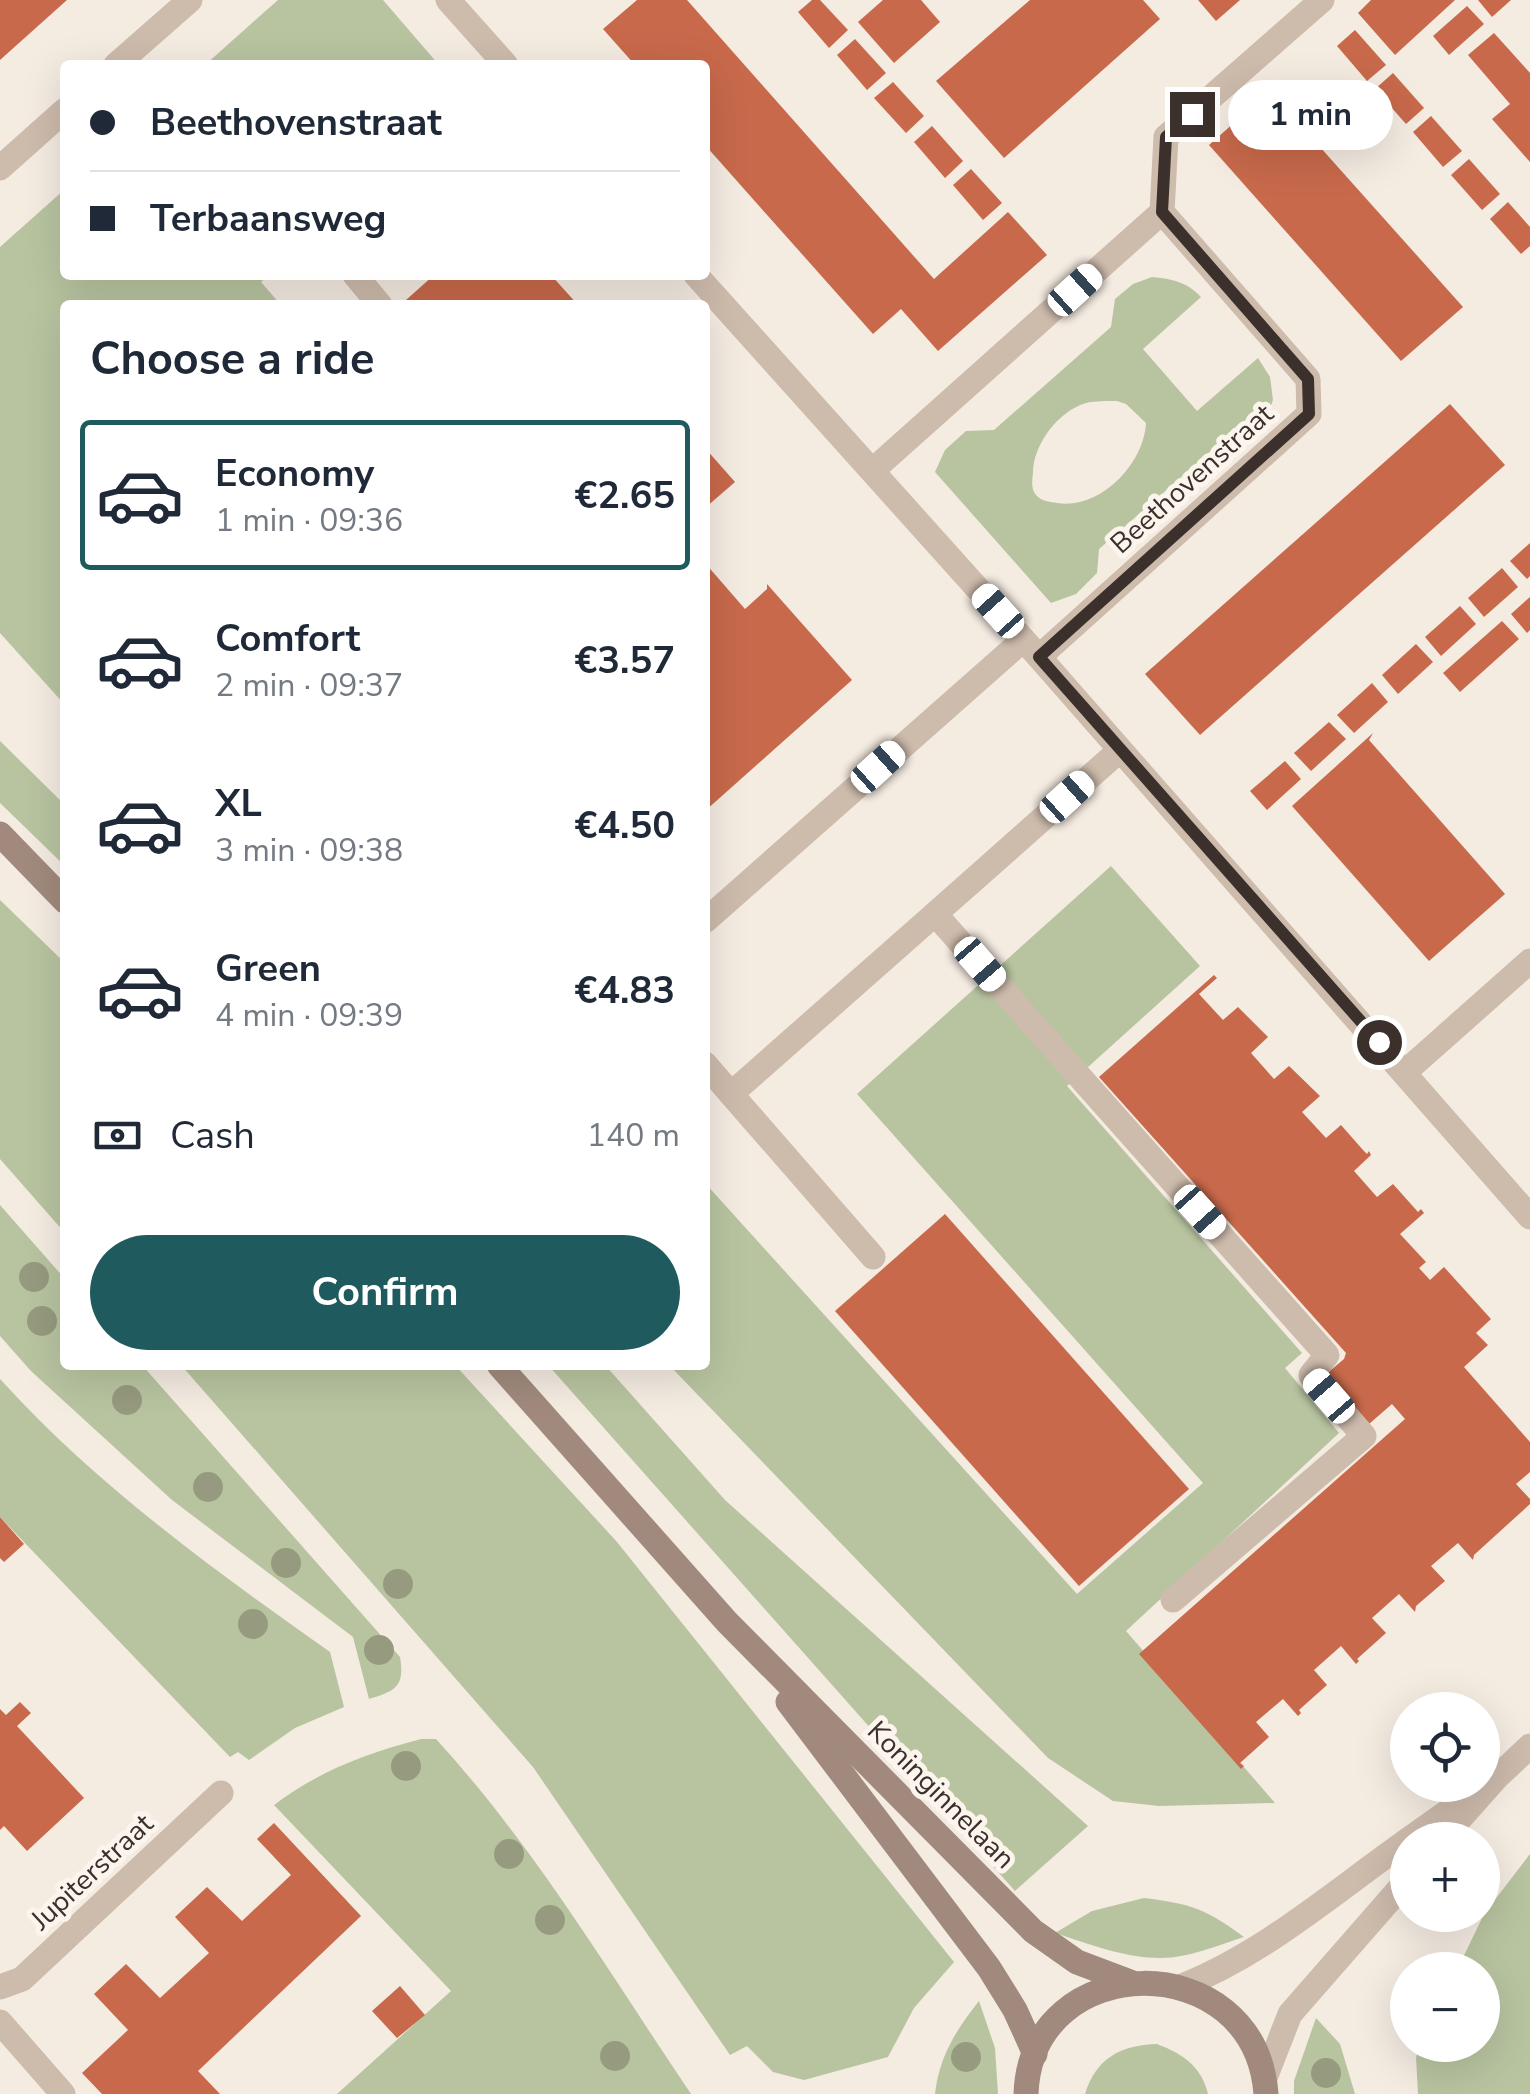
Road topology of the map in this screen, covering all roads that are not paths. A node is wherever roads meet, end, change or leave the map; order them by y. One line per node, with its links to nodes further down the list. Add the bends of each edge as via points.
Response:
1 (190, 0): 4 (street)
2 (448, 0): 5 (street)
3 (1322, 0): 8 (street, via 1166,137)
4 (122, 60)
5 (502, 60)
6 (60, 114): 7 (street)
7 (0, 168)
8 (1162, 212): 12 (street); 13 (street, Beethovenstraat, via 1308,379 1309,414)
9 (359, 280): 11 (street)
10 (701, 280): 12 (street)
11 (376, 300)
12 (873, 470): 13 (street)
13 (1031, 648): 14 (street); 20 (street, Beethovenstraat)
14 (1120, 750): 19 (street); 23 (street)
15 (0, 834): 17 (main road)
16 (0, 858): 18 (main road)
17 (60, 896)
18 (60, 909)
19 (935, 914): 24 (street); 28 (street, via 1327,1355 1311,1375 1364,1436)
20 (710, 917)
21 (1530, 961): 23 (street)
22 (710, 1070): 24 (street)
23 (1405, 1072): 25 (street)
24 (731, 1094): 26 (street)
25 (1530, 1217)
26 (873, 1256)
27 (503, 1370): 29 (main road, Koninginnelaan)
28 (1173, 1600)
29 (727, 1622): 39 (main road, Koninginnelaan, via 1033,1931 1077,1962); 43 (main road, Koninginnelaan, via 989,1968)
30 (1530, 1746): 31 (street)
31 (1500, 1774)
32 (221, 1793): 41 (street, Jupiterstraat, via 22,1979)
33 (1462, 1802): 35 (street)
34 (1475, 1802): 36 (street)
35 (1433, 1822)
36 (1457, 1822)
37 (1390, 1853): 40 (street, via 1272,1939)
38 (1390, 1900): 44 (street, via 1290,2014)
39 (1130, 1982): 40 (main road); 43 (main road, via 1074,2005)
40 (1182, 1986): 44 (main road, via 1236,2021)
41 (0, 1987)
42 (0, 2022): 45 (street)
43 (1035, 2054): 46 (main road)
44 (1266, 2086)
45 (63, 2094)
46 (1026, 2094)

